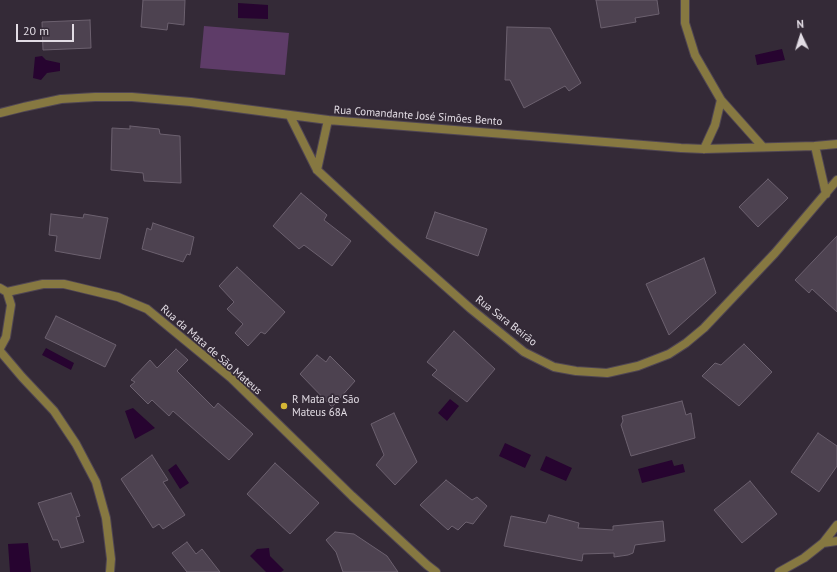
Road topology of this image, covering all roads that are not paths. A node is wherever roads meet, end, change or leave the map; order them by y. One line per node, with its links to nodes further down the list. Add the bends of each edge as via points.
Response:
1 (685, 0): 2 (street, via 685,23 695,55)
2 (720, 100): 7 (street); 9 (street, via 715,126)
3 (0, 113): 4 (street, Rua Comandante José Simões Bento, via 61,99 95,97 150,98)
4 (290, 116): 5 (street, Rua Comandante José Simões Bento); 10 (street, Rua Sara Beirão)
5 (328, 120): 9 (street, Rua Comandante José Simões Bento); 10 (street)
6 (837, 144): 8 (street, Rua Comandante José Simões Bento)
7 (762, 146): 8 (street, Rua Comandante José Simões Bento); 9 (street, Rua Comandante José Simões Bento)
8 (815, 146): 12 (street)
9 (704, 148)
10 (317, 170): 12 (street, Rua Sara Beirão, via 471,309 524,352 554,367 608,373 638,366 669,354 686,343 704,328 775,253)
11 (837, 180): 12 (street, Rua Sara Beirão)
12 (826, 194)
13 (3, 290): 14 (street, via 10,298 11,313); 19 (street, Rua da Mata de São Mateus, via 64,284 118,297 147,309 231,378 352,496)
14 (0, 349): 18 (street, via 54,411 76,444 96,482 106,518)
15 (837, 525): 17 (street)
16 (837, 541): 17 (street)
17 (823, 543): 20 (street, via 804,558)
18 (110, 572)
19 (436, 572)
20 (779, 572)

